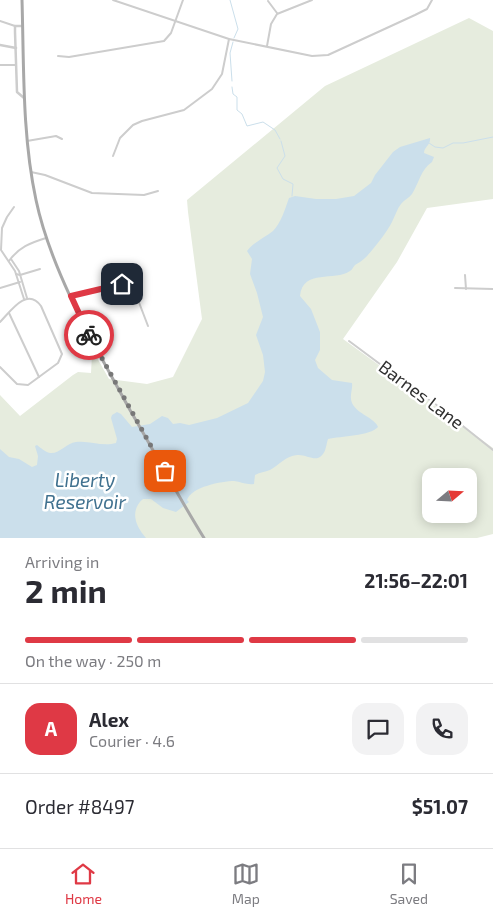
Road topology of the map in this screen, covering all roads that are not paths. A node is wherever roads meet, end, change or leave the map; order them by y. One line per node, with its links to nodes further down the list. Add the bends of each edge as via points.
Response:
1 (22, 0): 11 (main road)
2 (113, 0): 9 (street)
3 (183, 0): 9 (street)
4 (312, 0): 7 (street)
5 (432, 0): 14 (street, via 424,10 328,54 312,56)
6 (268, 1): 7 (street)
7 (277, 14): 14 (street, via 271,24)
8 (0, 21): 10 (street)
9 (176, 22): 12 (street); 16 (street, via 164,41)
10 (15, 26): 11 (street); 15 (street)
11 (23, 26): 19 (main road)
12 (229, 39): 14 (street); 22 (street, via 222,74 212,90 184,110 133,125 120,138)
13 (0, 46): 15 (street)
14 (267, 46)
15 (16, 48): 18 (street)
16 (58, 56)
17 (0, 65): 18 (street)
18 (16, 65): 19 (street, via 17,92)
19 (25, 98): 21 (main road)
20 (62, 139): 21 (street, via 53,136)
21 (27, 141): 23 (main road)
22 (113, 156)
23 (31, 172): 24 (street, via 92,193 144,195); 26 (main road)
24 (158, 191)
25 (14, 207): 27 (street, via 4,221 1,234 1,250)
26 (46, 238): 27 (street, via 26,244); 37 (main road)
27 (10, 260): 29 (street); 30 (street)
28 (40, 269): 30 (street)
29 (16, 274): 30 (street); 32 (street)
30 (20, 275): 32 (street)
31 (465, 275): 35 (street)
32 (20, 282): 33 (street); 38 (street)
33 (0, 288)
34 (455, 288): 35 (street)
35 (466, 289): 36 (street)
36 (493, 289)
37 (71, 296): 41 (street, via 125,284 135,292); 46 (main road, via 98,352)
38 (26, 299): 39 (street); 44 (street, via 36,300 41,306 62,351 58,363)
39 (9, 313): 40 (street); 44 (street)
40 (0, 322)
41 (148, 326)
42 (349, 342): 45 (street, Barnes Lane)
43 (0, 367): 44 (street, via 17,384 28,385)
44 (39, 377)
45 (493, 450)
46 (204, 538)

